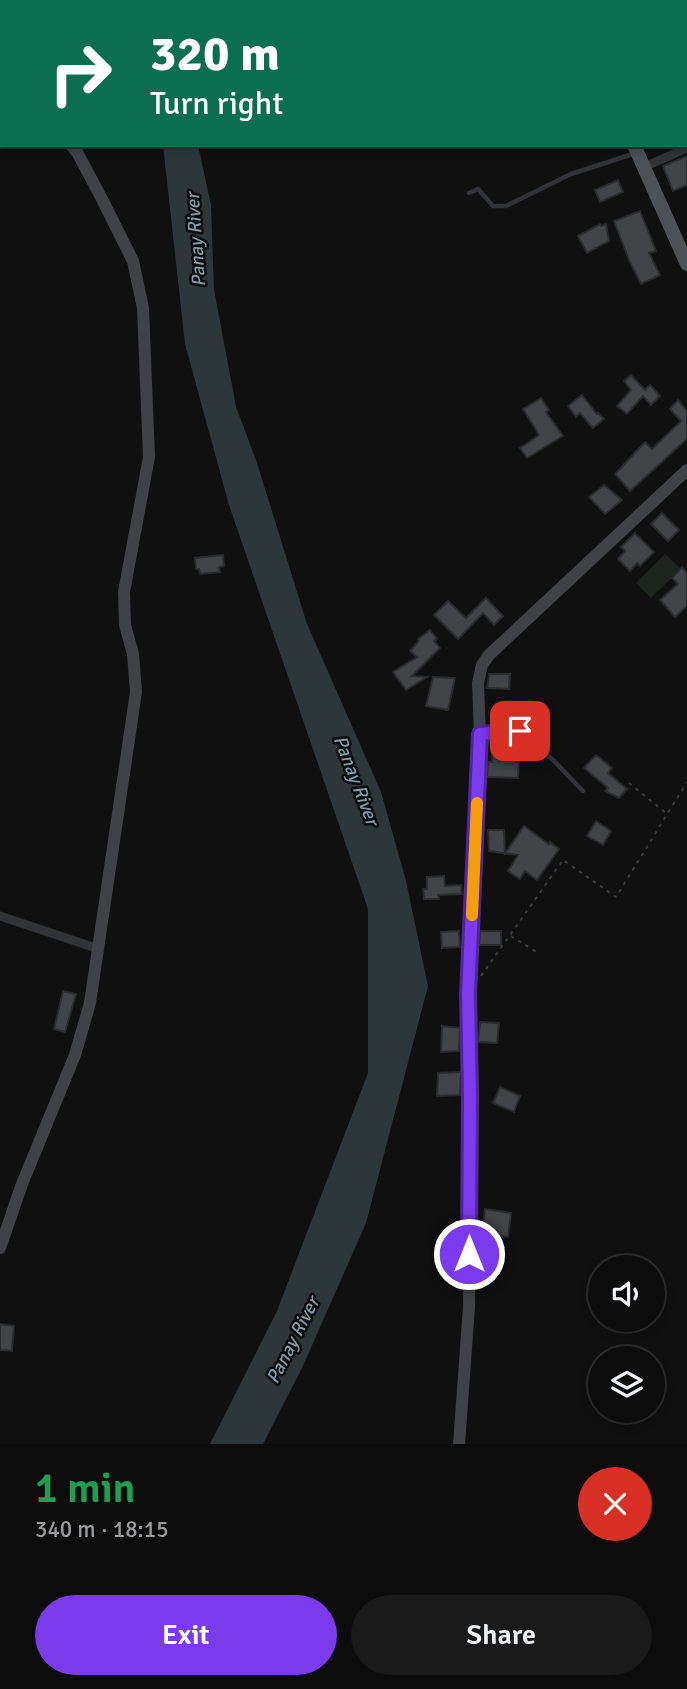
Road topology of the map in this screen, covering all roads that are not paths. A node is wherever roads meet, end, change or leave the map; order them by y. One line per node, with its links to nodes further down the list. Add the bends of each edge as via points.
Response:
1 (73, 147): 11 (street, via 132,261 143,308 149,457 124,592 136,692)
2 (687, 148): 4 (street)
3 (636, 149): 4 (main road); 5 (lane, via 506,206 493,206 478,189)
4 (644, 167): 6 (main road)
5 (469, 193)
6 (687, 264)
7 (687, 470): 8 (street, via 489,655 478,683)
8 (480, 734): 9 (lane, via 520,731); 13 (street, via 468,994 469,1307)
9 (583, 791)
10 (0, 916): 11 (street)
11 (99, 948): 12 (street, via 75,1055)
12 (0, 1248)
13 (459, 1444)

